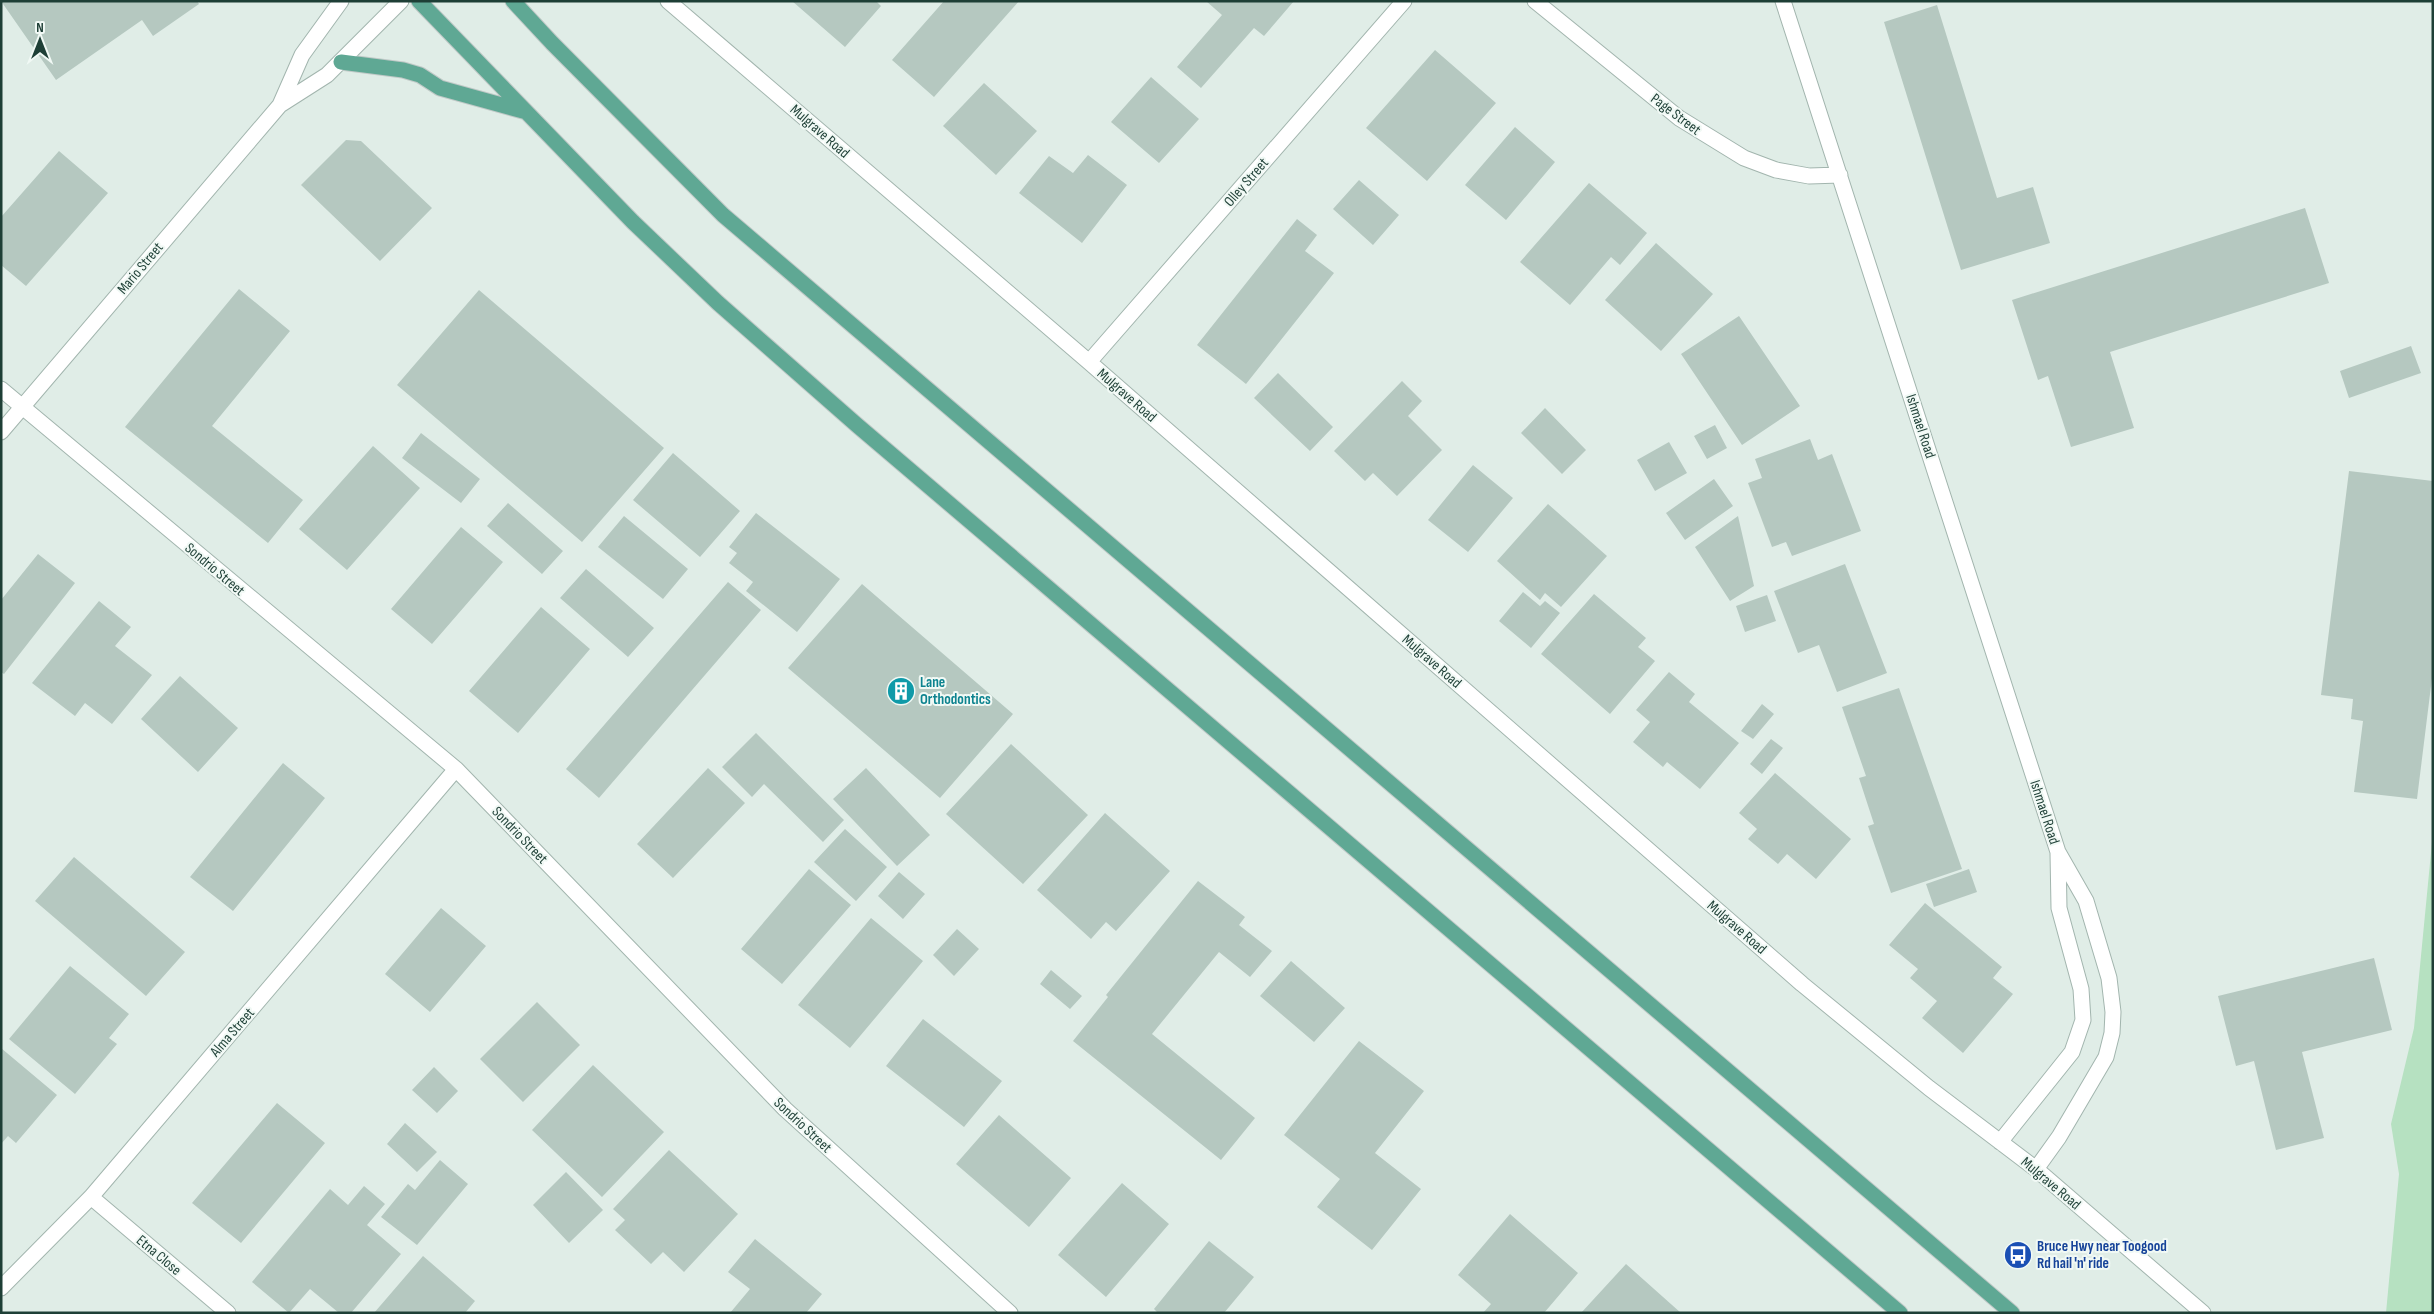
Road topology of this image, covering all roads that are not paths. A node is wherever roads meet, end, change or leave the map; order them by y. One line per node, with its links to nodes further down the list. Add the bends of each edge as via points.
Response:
1 (341, 1): 10 (street, Mario Street, via 302,55)
2 (401, 1): 9 (street, Mario Street)
3 (419, 1): 11 (main road)
4 (513, 1): 26 (main road, via 737,227)
5 (668, 1): 13 (street, Mulgrave Road)
6 (1404, 1): 13 (street, Olley Street)
7 (1535, 1): 12 (street, Page Street, via 1679,118 1735,154 1776,170 1809,176)
8 (1783, 1): 12 (street, Ishmael Road)
9 (341, 62): 10 (street, Mario Street, via 327,75); 11 (main road, via 403,70 420,75 440,88)
10 (280, 105): 15 (street, Mario Street)
11 (525, 112): 25 (main road, via 718,303)
12 (1840, 175): 18 (street, Ishmael Road)
13 (1089, 362): 19 (street, Mulgrave Road, via 1802,984)
14 (1, 389): 15 (street, Sondrio Street)
15 (21, 408): 16 (street, Mario Street); 17 (street, Sondrio Street)
16 (1, 432)
17 (456, 769): 21 (street, Alma Street); 24 (street, Sondrio Street, via 785,1109)
18 (2058, 852): 19 (street, Ishmael Road, via 2059,908 2081,989 2083,1020 2072,1052); 20 (street, Ishmael Road, via 2088,910 2109,978 2114,1012 2106,1057 2059,1137)
19 (2000, 1142): 20 (street, Mulgrave Road)
20 (2036, 1169): 27 (street, Mulgrave Road)
21 (91, 1197): 22 (street, Alma Street); 23 (street, Etna Close)
22 (1, 1288)
23 (228, 1313)
24 (1010, 1313)
25 (1900, 1313)
26 (2012, 1313)
27 (2202, 1313)

